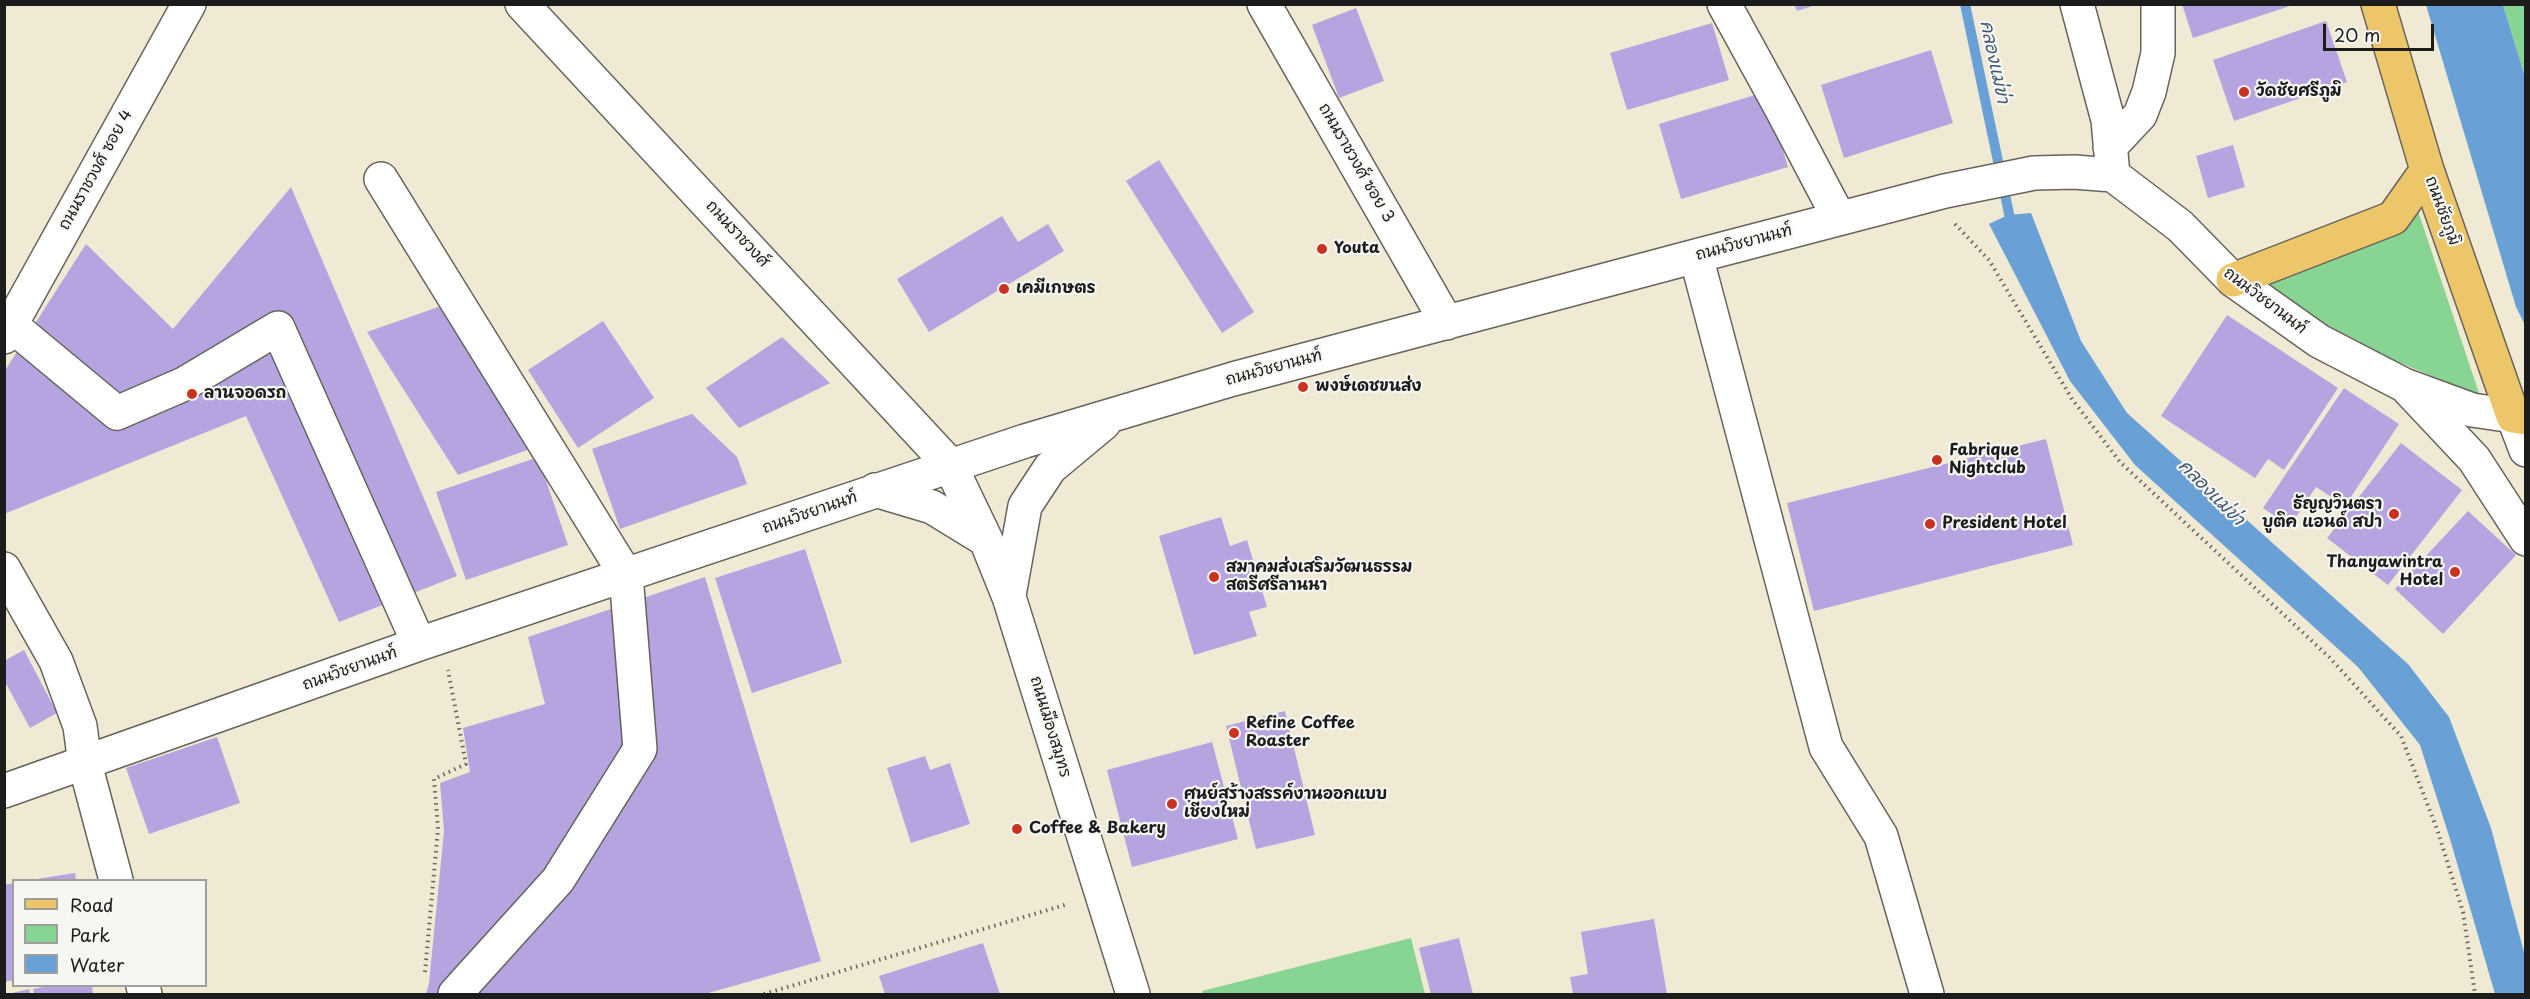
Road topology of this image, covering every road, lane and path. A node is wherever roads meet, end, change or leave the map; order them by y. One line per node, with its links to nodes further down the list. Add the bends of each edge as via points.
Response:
1 (189, 4): 17 (street, ถนนราชวงศ์ ซอย 4)
2 (522, 4): 23 (street, ถนนราชวงศ์)
3 (1263, 4): 16 (street, ถนนราชวงศ์ ซอย 3)
4 (1724, 4): 12 (street)
5 (2077, 4): 8 (street, via 2108,120)
6 (2158, 4): 8 (street, via 2158,53 2149,92 2140,115)
7 (2378, 4): 9 (main road, ถนนชัยภูมิ)
8 (2111, 161): 11 (street, ถนนวิชยานนท์, via 2074,172 2034,173); 14 (street, ถนนวิชยานนท์)
9 (2427, 170): 14 (main road, via 2393,218); 15 (main road, ถนนชัยภูมิ)
10 (381, 179): 28 (street)
11 (1945, 191): 12 (street, ถนนวิชยานนท์); 40 (path, via 1956,227 1989,260 2072,399 2120,462 2329,657 2401,736 2437,829 2463,912)
12 (1839, 218): 13 (street, ถนนวิชยานนท์)
13 (1696, 256): 16 (street, ถนนวิชยานนท์); 39 (street, via 1826,747 1881,836)
14 (2233, 280): 19 (street, ถนนวิชยานนท์, via 2319,341)
15 (2479, 315): 18 (main road, via 2507,355); 21 (main road, ถนนชัยภูมิ)
16 (1447, 323): 20 (street, ถนนวิชยานนท์)
17 (8, 331): 30 (street, via 117,413 184,384 278,328)
18 (2526, 372)
19 (2404, 385): 21 (street, ถนนวิชยานนท์, via 2472,410); 25 (street, via 2474,459)
20 (1116, 413): 23 (street, ถนนวิชยานนท์); 29 (street, via 1050,468 1025,506)
21 (2519, 417): 22 (street)
22 (2526, 450)
23 (950, 465): 24 (street, ถนนวิชยานนท์); 26 (street, ถนนเมืองสมุทร)
24 (875, 490): 26 (street, via 932,507); 28 (street, ถนนวิชยานนท์)
25 (2526, 539)
26 (986, 540): 29 (street, ถนนเมืองสมุทร)
27 (4, 568): 31 (street, via 56,661 80,726)
28 (626, 575): 30 (street, ถนนวิชยานนท์); 36 (street, via 640,749 558,880)
29 (1009, 597): 34 (street, ถนนเมืองสมุทร)
30 (431, 641): 31 (street, ถนนวิชยานนท์); 35 (path, via 466,764 434,779 438,829)
31 (85, 764): 32 (street, ถนนวิชยานนท์); 33 (street)
32 (4, 791)
33 (116, 879)
34 (1102, 894): 37 (path); 38 (street, ถนนเมืองสมุทร)
35 (424, 982)
36 (455, 994)
37 (764, 994)
38 (1133, 994)
39 (1927, 994)
40 (2475, 994)

